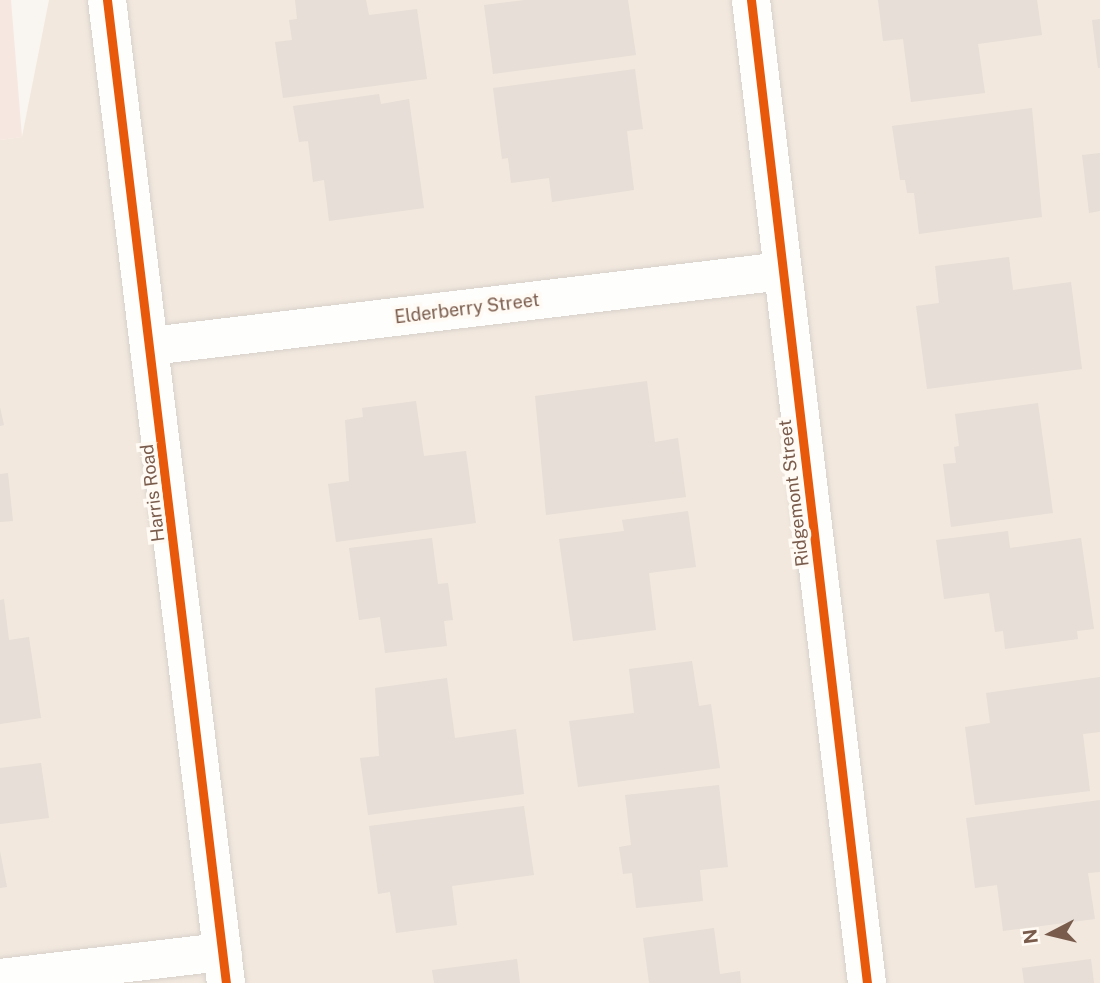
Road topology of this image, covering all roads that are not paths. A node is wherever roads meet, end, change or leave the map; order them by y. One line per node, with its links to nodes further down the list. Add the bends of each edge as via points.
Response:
1 (107, 0): 4 (street, Harris Road)
2 (751, 0): 3 (street, Ridgemont Street)
3 (783, 271): 4 (street, Elderberry Street); 7 (street, Ridgemont Street)
4 (151, 346): 5 (street, Harris Road)
5 (224, 967): 6 (street)
6 (0, 978)
7 (867, 983)

